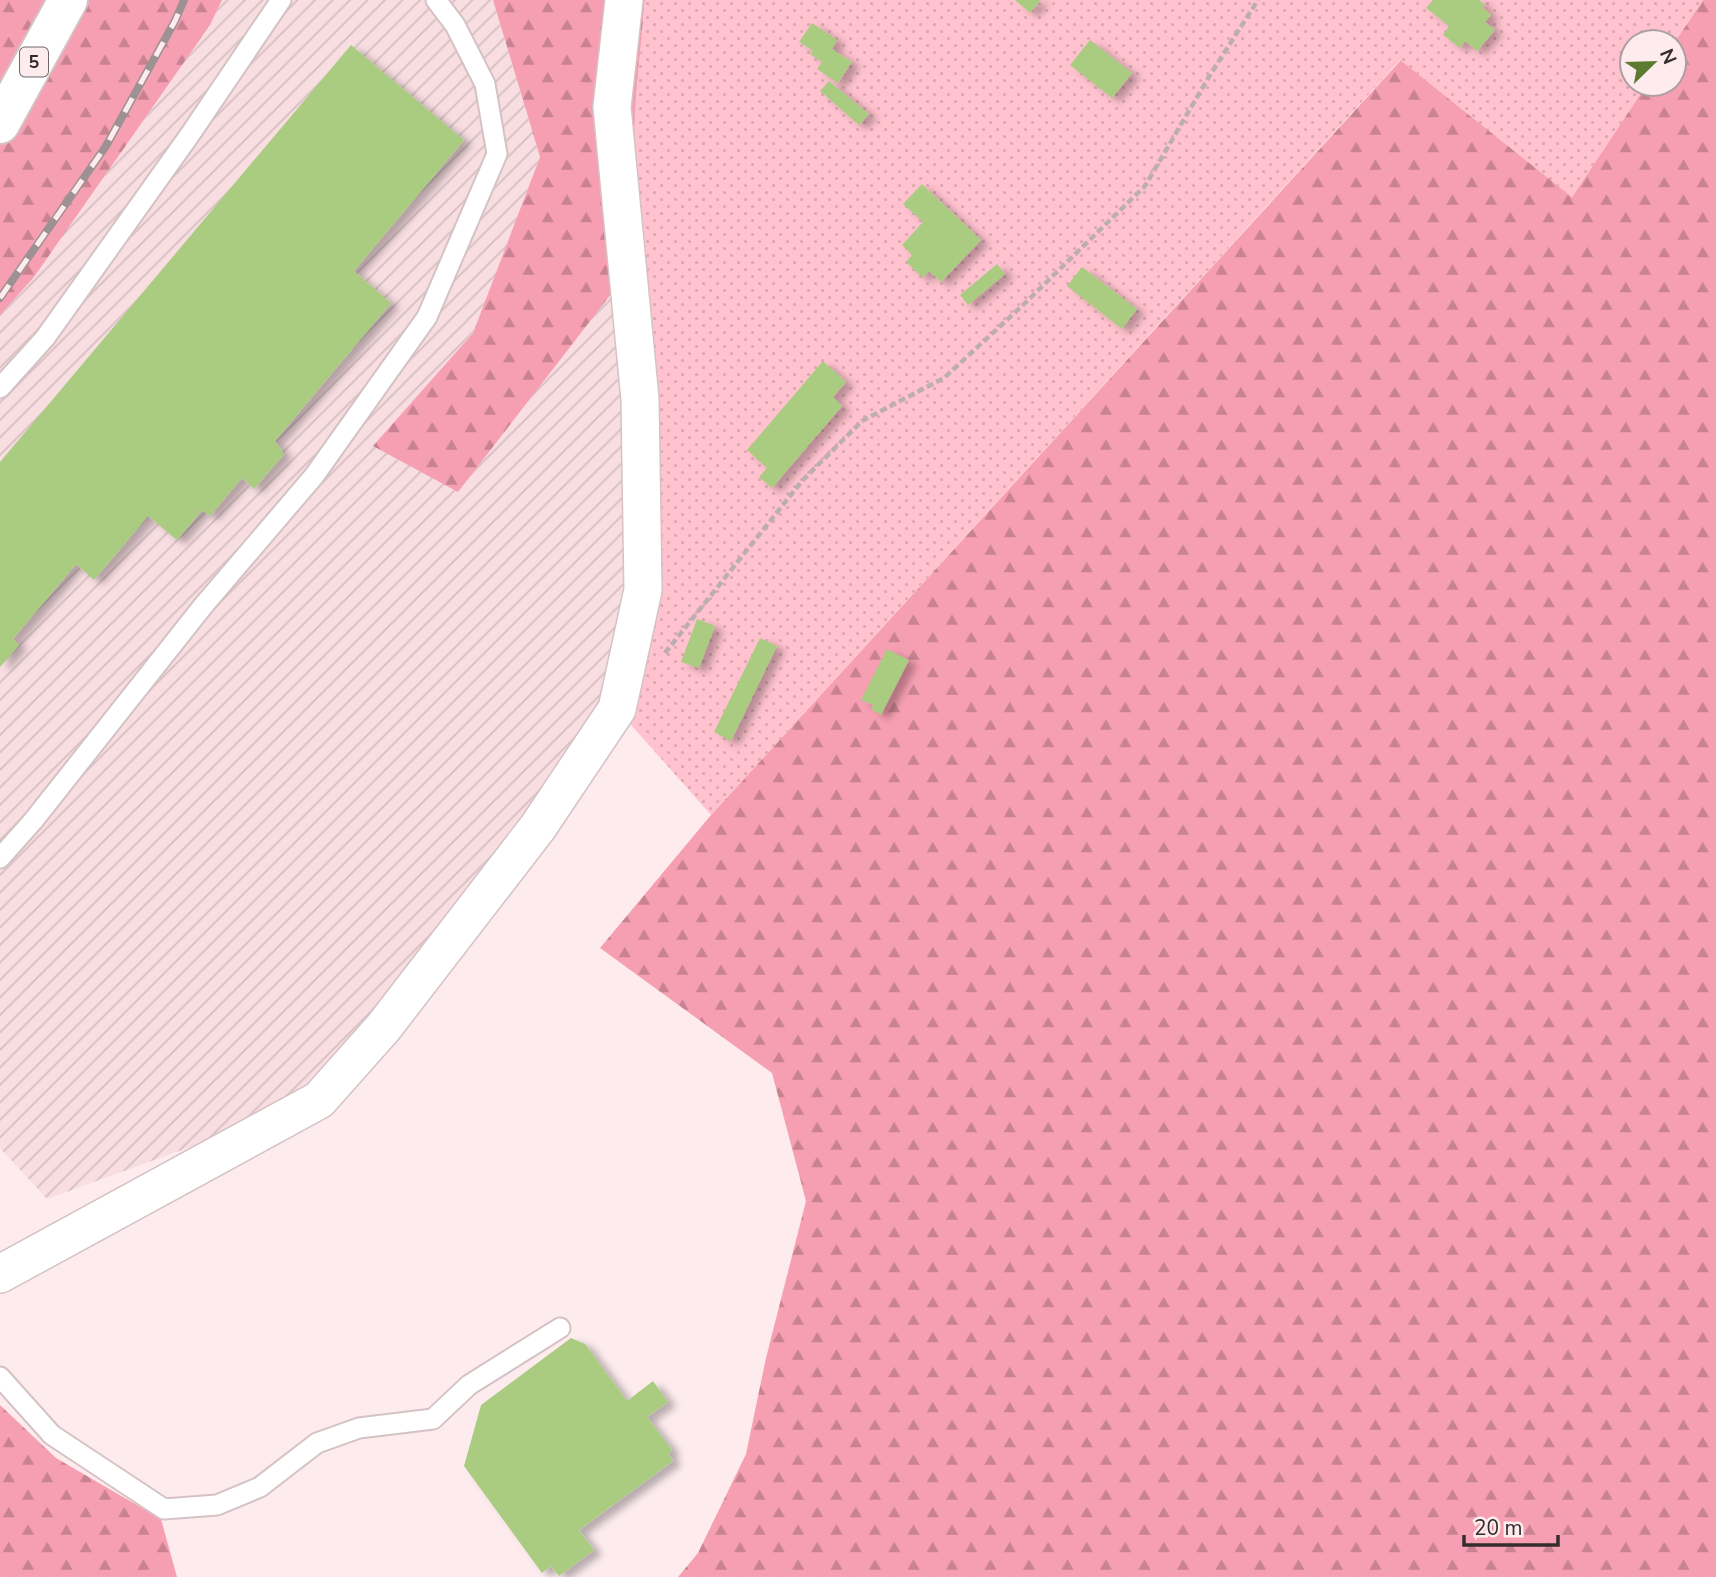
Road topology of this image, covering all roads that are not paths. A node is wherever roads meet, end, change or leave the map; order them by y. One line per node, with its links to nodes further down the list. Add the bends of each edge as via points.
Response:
1 (68, 0): 5 (main road, 5)
2 (281, 0): 6 (lane, via 44,338)
3 (436, 0): 7 (lane, via 455,25 485,84 497,155 427,317 314,476)
4 (624, 0): 8 (street, via 612,107 640,398 643,590 617,709 538,827 383,1028 319,1100)
5 (0, 124)
6 (0, 388)
7 (0, 858)
8 (0, 1274)
9 (560, 1328): 10 (lane, via 469,1385 433,1419 359,1428 317,1443 260,1487 217,1505 164,1509 52,1435)
10 (0, 1377)

